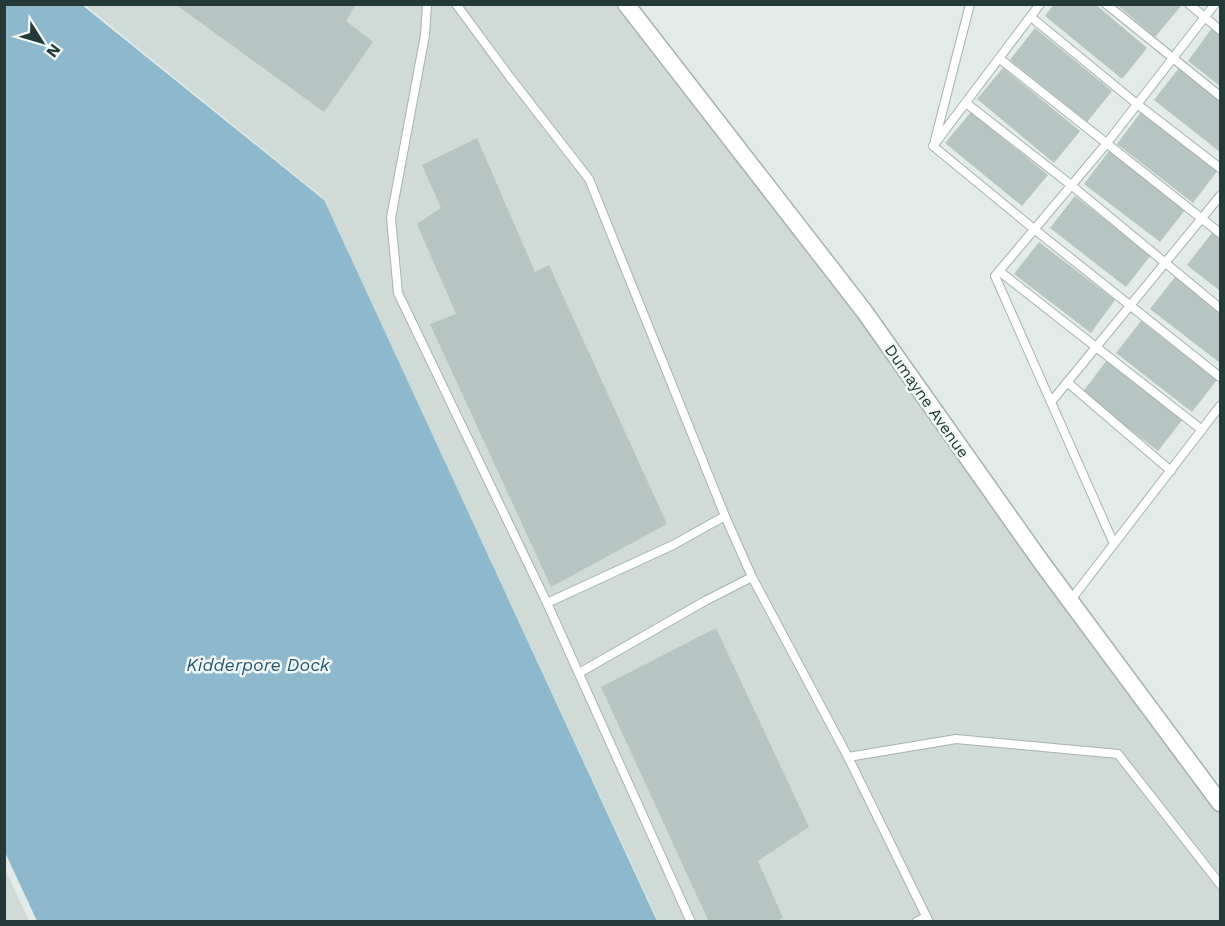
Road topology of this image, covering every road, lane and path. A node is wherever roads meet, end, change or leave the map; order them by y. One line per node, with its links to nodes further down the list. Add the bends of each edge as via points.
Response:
1 (427, 4): 40 (lane, via 425,35 391,218 398,293)
2 (456, 4): 36 (lane, via 589,179)
3 (626, 4): 39 (street, Dumayne Avenue, via 864,310)
4 (970, 4): 18 (lane)
5 (1040, 4): 9 (lane)
6 (1106, 4): 12 (lane)
7 (1189, 4): 10 (lane)
8 (1215, 4): 10 (lane)
9 (1031, 17): 13 (lane); 16 (lane)
10 (1205, 17): 11 (lane); 12 (lane)
11 (1221, 30)
12 (1174, 58): 14 (lane); 16 (lane)
13 (1000, 59): 15 (lane); 17 (lane)
14 (1221, 96)
15 (966, 103): 18 (lane); 20 (lane)
16 (1137, 104): 17 (lane); 19 (lane)
17 (1107, 143): 20 (lane); 22 (lane)
18 (933, 147): 23 (lane)
19 (1221, 168)
20 (1071, 185): 23 (lane); 25 (lane)
21 (1221, 196): 22 (lane)
22 (1202, 218): 24 (lane); 25 (lane)
23 (1034, 229): 26 (lane); 27 (lane)
24 (1221, 233)
25 (1165, 263): 27 (lane); 28 (lane)
26 (999, 271): 29 (lane); 32 (lane, via 995,276)
27 (1130, 305): 29 (lane); 30 (lane)
28 (1221, 308)
29 (1096, 347): 31 (lane); 34 (lane)
30 (1221, 377)
31 (1067, 382): 32 (lane); 35 (lane)
32 (1051, 402): 37 (lane)
33 (1221, 406): 34 (lane)
34 (1202, 430): 35 (lane)
35 (1171, 471): 37 (lane)
36 (725, 516): 38 (lane); 40 (lane)
37 (1114, 544): 39 (lane)
38 (752, 577): 41 (lane); 42 (lane)
39 (1070, 601): 43 (street, Dumayne Avenue)
40 (548, 603): 41 (lane)
41 (579, 673): 46 (lane)
42 (848, 757): 44 (lane, via 956,739 1118,754); 45 (lane)
43 (1221, 803)
44 (1221, 884)
45 (928, 919): 47 (lane)
46 (691, 921)
47 (916, 921)

